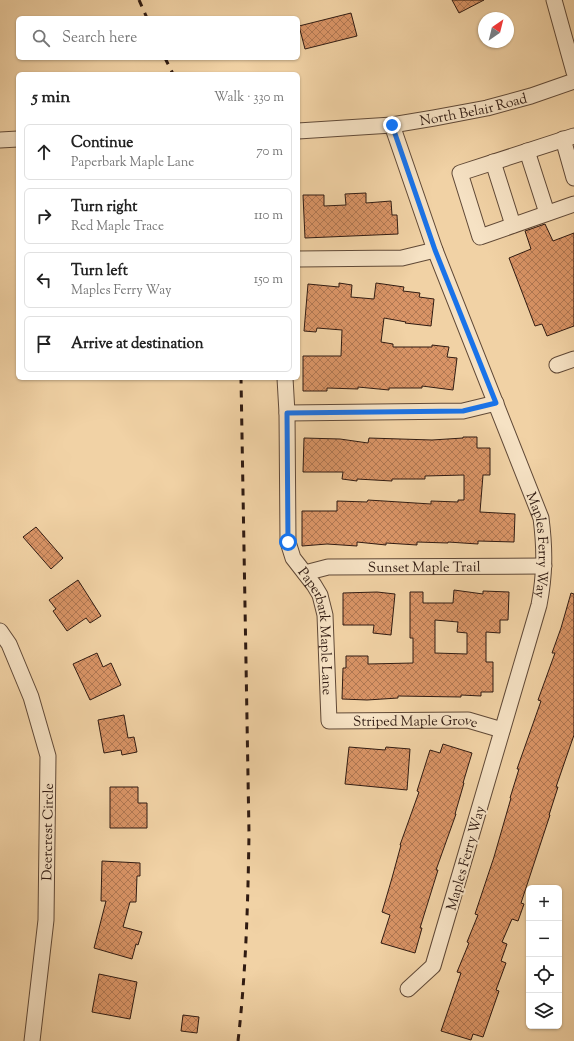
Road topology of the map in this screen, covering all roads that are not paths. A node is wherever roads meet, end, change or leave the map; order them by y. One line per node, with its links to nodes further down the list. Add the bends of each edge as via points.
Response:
1 (554, 0): 2 (street)
2 (573, 83): 3 (street, North Belair Road, via 487,108)
3 (392, 125): 4 (street, North Belair Road); 14 (street, Maples Ferry Way)
4 (300, 131)
5 (568, 137): 8 (street); 10 (street)
6 (16, 139): 7 (street)
7 (0, 140)
8 (527, 151): 9 (street); 12 (street)
9 (493, 162): 13 (street); 13 (street, via 460,173 480,237)
10 (574, 178)
11 (574, 204): 12 (street)
12 (547, 213): 13 (street)
13 (513, 225)
14 (435, 250): 15 (street, via 402,258); 19 (street, Maples Ferry Way)
15 (300, 259)
16 (574, 359): 17 (street)
17 (557, 365)
18 (285, 380): 20 (street, Paperbark Maple Lane)
19 (496, 403): 20 (street, via 463,411); 21 (street, Maples Ferry Way, via 541,518)
20 (287, 413): 22 (street, Paperbark Maple Lane, via 288,542 293,558)
21 (544, 566): 22 (street, Sunset Maple Trail, via 328,567); 25 (street, Maples Ferry Way, via 539,606)
22 (304, 573): 24 (street, Paperbark Maple Lane, via 320,595 325,615)
23 (0, 631): 27 (street, Deercrest Circle, via 9,644 31,697 48,756 46,920)
24 (329, 721): 25 (street, Striped Maple Grove, via 468,720)
25 (502, 730): 26 (street, Maples Ferry Way, via 433,966)
26 (408, 989)
27 (32, 1041)

